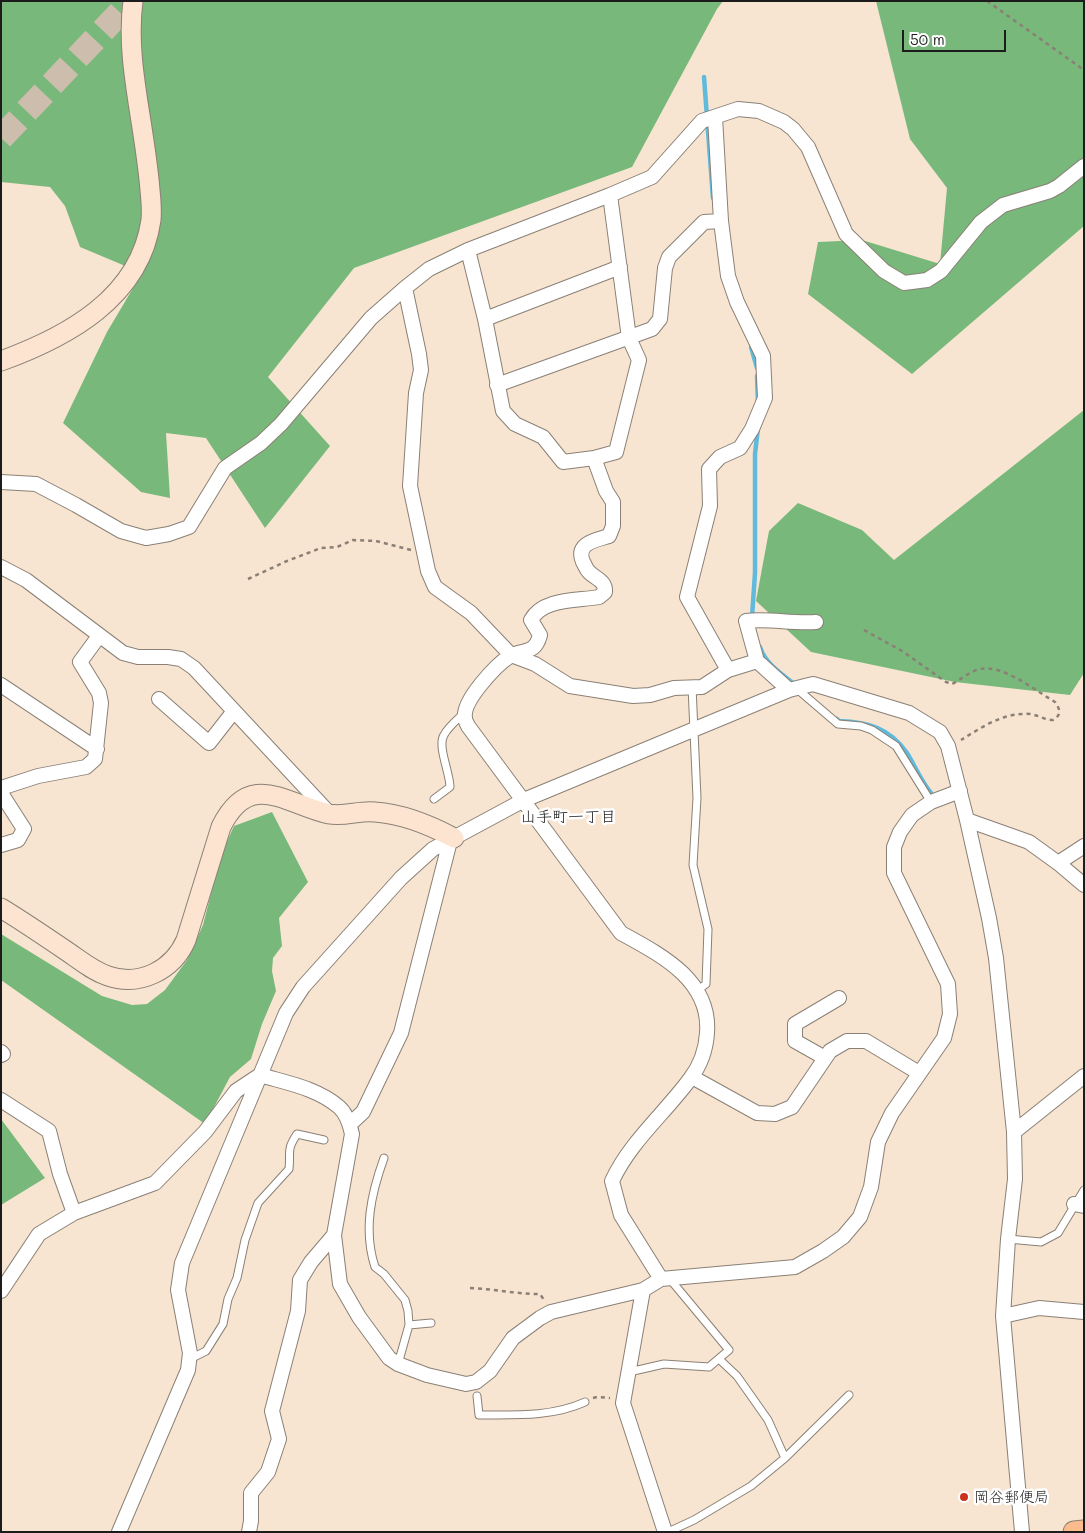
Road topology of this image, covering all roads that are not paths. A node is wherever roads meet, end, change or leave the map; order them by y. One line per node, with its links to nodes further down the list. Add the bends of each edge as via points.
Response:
1 (133, 1): 11 (street, via 131,56 152,210 144,249 123,283 88,319 56,338)
2 (715, 118): 3 (street, via 738,108 759,111 793,129 808,147 846,234 884,271 904,283 927,280 941,271 981,222 1003,205 1050,191); 4 (street, via 702,121 652,176); 5 (street)
3 (1084, 166)
4 (610, 195): 6 (street); 7 (street)
5 (721, 221): 10 (street, via 704,222 669,257 660,319 652,329); 20 (street, via 728,276 763,356 765,398 740,448 720,458 709,469 710,506 687,597)
6 (468, 250): 8 (street, via 429,270); 9 (street)
7 (620, 267): 9 (street); 10 (street)
8 (405, 288): 14 (street, via 371,318 281,424 225,468 189,527 146,538 121,531 36,484); 18 (street, via 421,370 416,393 410,486 428,571 434,587 471,613)
9 (485, 319): 12 (street)
10 (629, 338): 12 (street); 13 (street, via 639,360 616,452)
11 (1, 361)
12 (498, 385): 13 (street, via 503,411 515,424 543,437 563,462)
13 (594, 458): 18 (street, via 613,502 613,526 609,536 588,543 581,555 587,570 602,582 605,592 599,597 543,608 531,620 540,636 538,642 526,652)
14 (1, 482)
15 (1, 567): 17 (street, via 26,580)
16 (816, 622): 19 (street, via 746,621)
17 (99, 636): 25 (street, via 123,653 182,659); 28 (street, via 80,662 99,693 101,703)
18 (511, 655): 22 (street, via 535,664 570,686 633,696); 26 (street, via 490,672)
19 (757, 661): 20 (street); 23 (street)
20 (728, 670): 22 (street, via 702,687)
21 (1, 685): 28 (street)
22 (692, 688): 27 (lane)
23 (793, 689): 27 (street); 30 (street, via 813,684 909,713 940,732 948,746); 34 (lane, via 838,724 872,730 896,746)
24 (159, 699): 25 (street, via 209,744)
25 (234, 711): 35 (street)
26 (466, 711): 32 (lane, via 443,736 442,748 450,787); 33 (street, via 468,726)
27 (694, 729): 33 (street); 43 (lane, via 697,798 693,865 708,930 706,984)
28 (97, 749): 29 (street, via 95,759 86,767 38,776)
29 (1, 788)
30 (960, 791): 34 (street); 36 (street)
31 (1, 793): 38 (street, via 24,829 18,840)
32 (434, 800)
33 (524, 800): 37 (street); 43 (street, via 621,934 653,950)
34 (931, 802): 46 (street, via 912,815 894,848 894,873 948,984 950,1014 944,1038)
35 (330, 814): 37 (street, via 374,811 390,814 432,826); 42 (street, via 267,794 250,797 236,805 220,826 182,950 162,970 144,977 117,978 96,971)
36 (967, 820): 40 (street, via 1029,842); 52 (street, via 996,958)
37 (452, 840): 47 (street, via 433,849 401,878 303,987 286,1013); 51 (street, via 401,1033 363,1112)
38 (1, 845)
39 (1084, 846): 40 (street)
40 (1058, 863): 41 (street)
41 (1084, 885)
42 (1, 908)
43 (698, 990): 49 (street, via 708,1020 706,1048)
44 (839, 998): 45 (street, via 795,1024 795,1041)
45 (825, 1058): 46 (street, via 830,1050 848,1041 866,1041); 49 (street, via 792,1107 775,1114 757,1113)
46 (919, 1073): 60 (street, via 892,1112 878,1142 871,1187 860,1217 843,1237 795,1267)
47 (260, 1075): 51 (street, via 308,1088 340,1107); 57 (street, via 236,1091 205,1132 155,1183); 67 (street, via 182,1263 178,1290)
48 (1084, 1076): 52 (street)
49 (692, 1077): 60 (street, via 620,1163 612,1181 621,1215)
50 (1, 1100): 57 (street, via 49,1131)
51 (350, 1124): 58 (street, via 352,1134)
52 (1014, 1132): 59 (street, via 1015,1179)
53 (324, 1140): 67 (lane, via 297,1134 290,1144 289,1168 258,1203 223,1324 206,1351)
54 (384, 1158): 66 (lane, via 370,1209 370,1246 375,1267 405,1300)
55 (1084, 1190): 56 (lane)
56 (1079, 1205): 59 (lane, via 1058,1233 1041,1242)
57 (74, 1212): 62 (street, via 39,1234)
58 (334, 1235): 69 (street, via 340,1284 359,1317 389,1358); 77 (street, via 300,1280 298,1312 272,1411 279,1439 268,1472 251,1493)
59 (1008, 1239): 64 (street)
60 (665, 1279): 61 (street); 68 (lane, via 729,1350)
61 (642, 1290): 70 (street); 71 (street, via 551,1312 540,1318 514,1338)
62 (1, 1291)
63 (1084, 1312): 64 (street, via 1038,1308)
64 (1003, 1316): 79 (street)
65 (431, 1323): 66 (lane)
66 (409, 1325): 69 (lane)
67 (190, 1359): 75 (street)
68 (719, 1359): 70 (lane, via 709,1367 664,1364); 74 (lane, via 737,1376 768,1420)
69 (398, 1364): 71 (street, via 427,1376)
70 (629, 1372): 78 (street, via 624,1403)
71 (477, 1389): 73 (lane, via 479,1415 529,1415 573,1408)
72 (849, 1395): 74 (lane)
73 (585, 1402)
74 (785, 1458): 78 (lane, via 751,1486)
75 (124, 1528)
76 (1084, 1530): 80 (main road)
77 (249, 1532)
78 (667, 1532)
79 (1022, 1532)
80 (1074, 1532)

